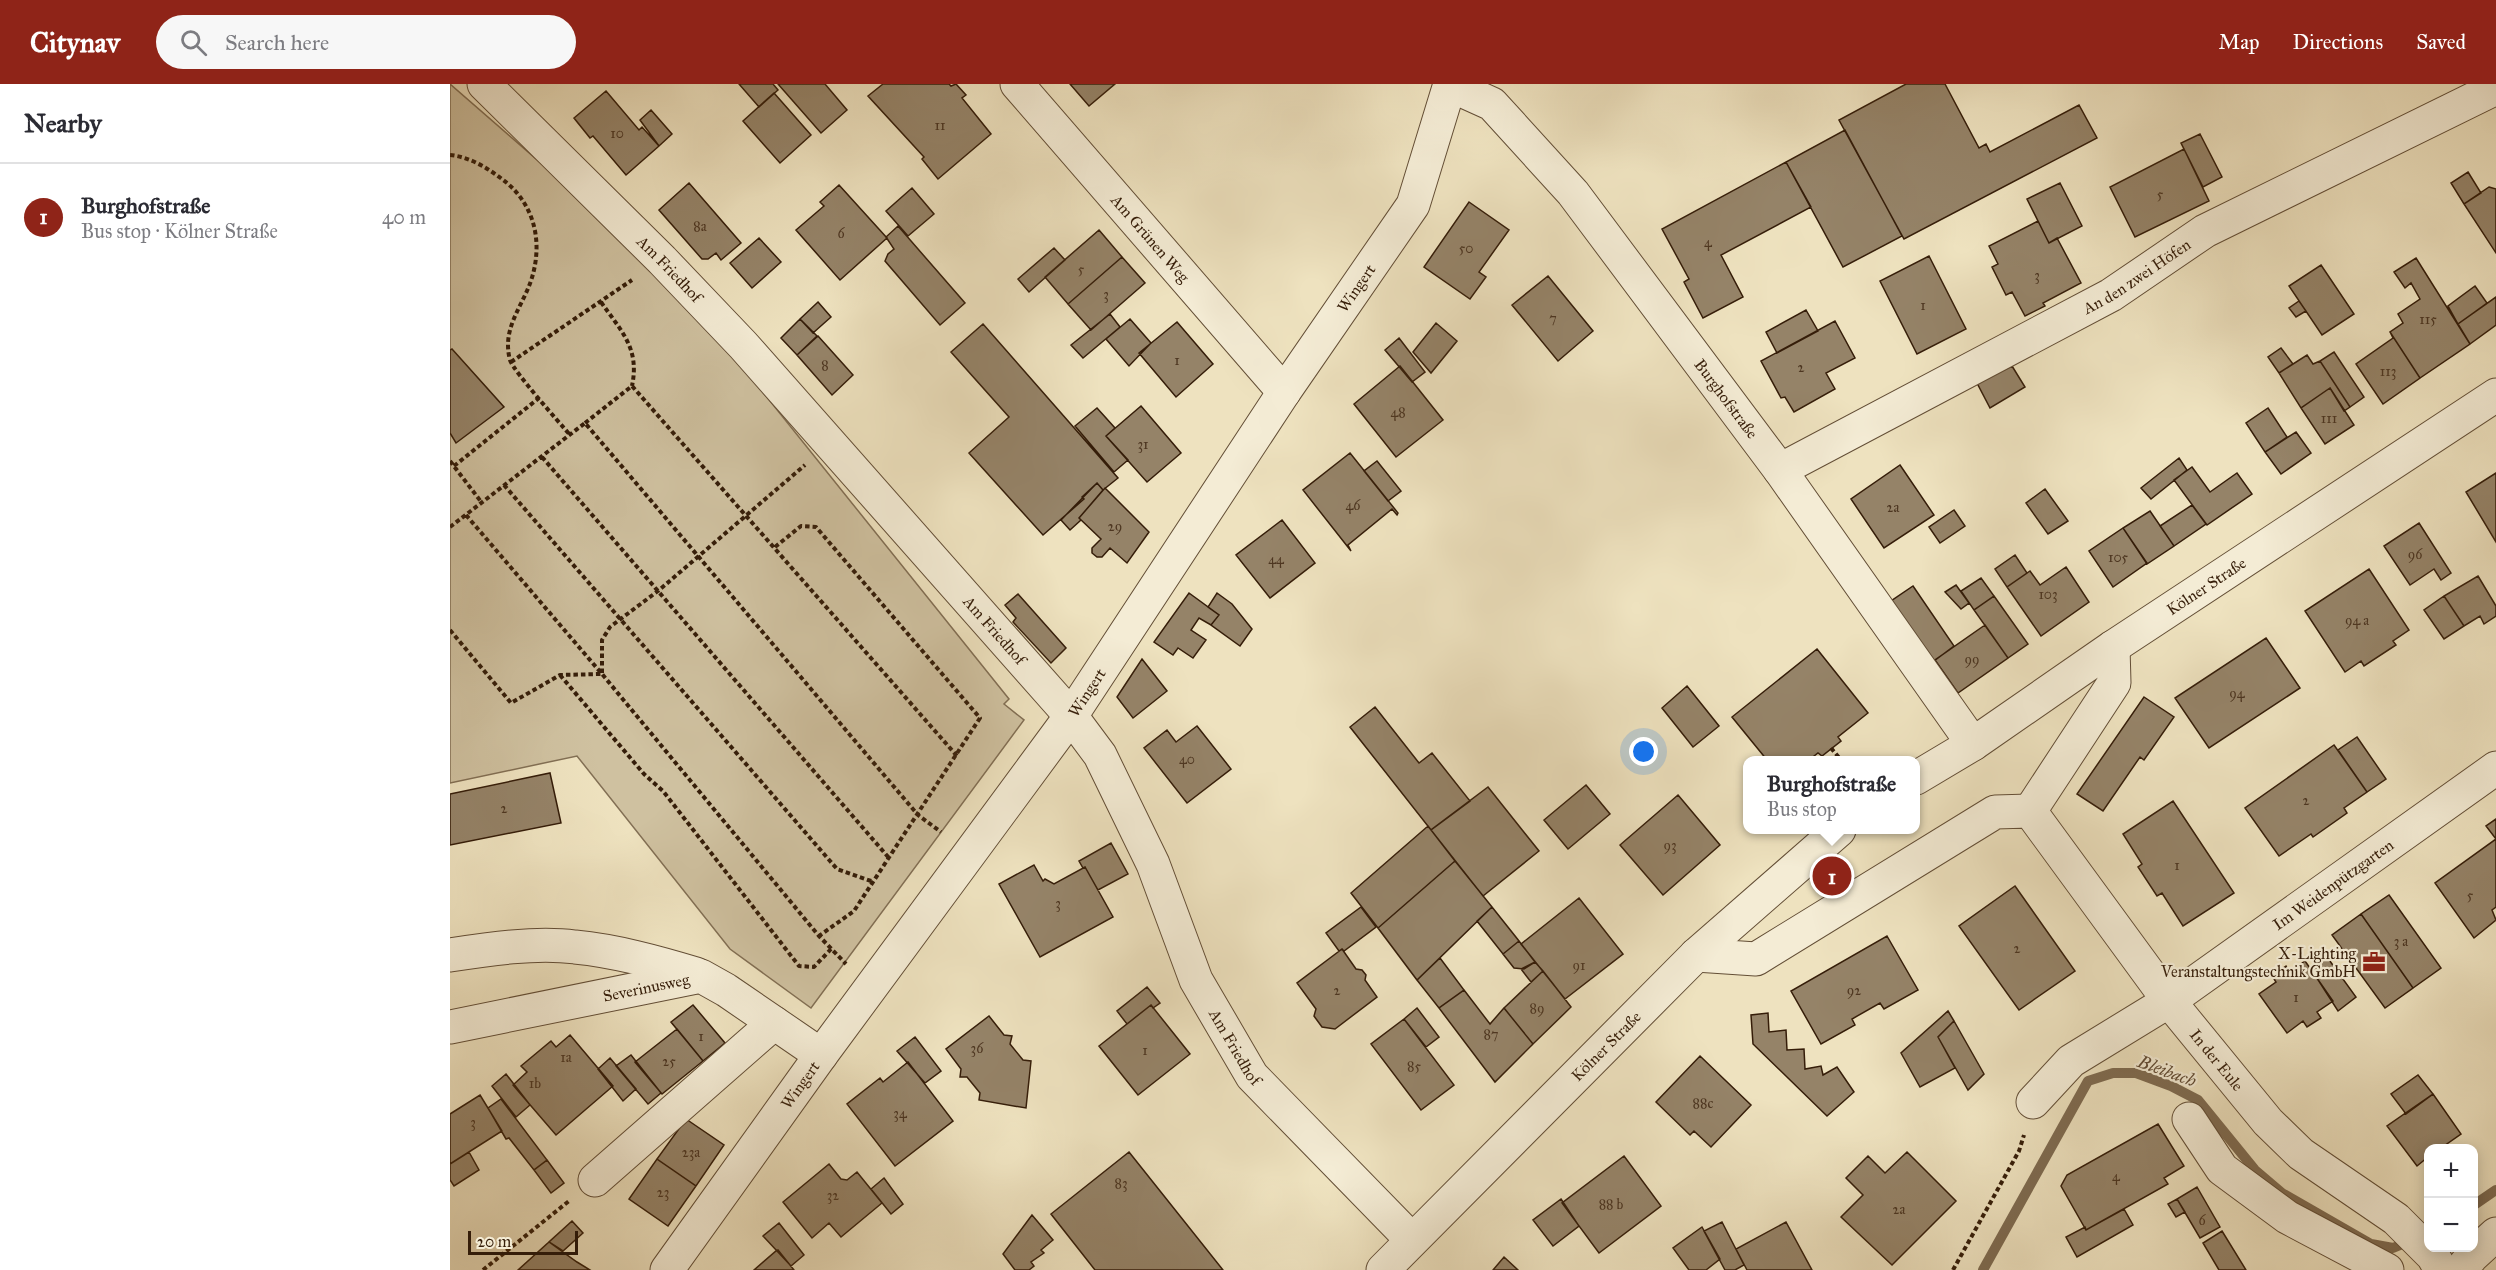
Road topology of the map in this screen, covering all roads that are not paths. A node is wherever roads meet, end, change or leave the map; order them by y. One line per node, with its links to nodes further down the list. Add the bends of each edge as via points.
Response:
1 (484, 84): 9 (street, Am Friedhof, via 743,345)
2 (1017, 84): 5 (street, Am Grünen Weg)
3 (1450, 84): 5 (street, Wingert, via 1413,205); 7 (street, Burghofstraße, via 1492,104 1573,193)
4 (2494, 89): 7 (street, An den zwei Höfen, via 2205,231 2110,295)
5 (1284, 392): 9 (street, Wingert)
6 (2496, 395): 8 (street, Kölner Straße)
7 (1780, 470): 10 (street, Burghofstraße)
8 (2113, 647): 10 (street, Kölner Straße); 13 (street, via 2114,683)
9 (1071, 716): 21 (street, Wingert); 26 (street, Am Friedhof, via 1100,754 1153,864 1196,980 1252,1076)
10 (1973, 744): 12 (street, Kölner Straße)
11 (2496, 768): 18 (street, Im Weidenpützgarten)
12 (1920, 776)
13 (2030, 811): 16 (street, via 1995,812 1756,958); 18 (street, In der Eule)
14 (1834, 834): 16 (street, Kölner Straße)
15 (450, 955): 17 (street, via 491,948 573,946 643,958)
16 (1696, 955): 26 (street, Kölner Straße)
17 (701, 976): 19 (street, Severinusweg); 20 (street, Severinusweg)
18 (2169, 1000): 22 (street, Im Weidenpützgarten, via 2071,1061); 27 (street, In der Eule, via 2268,1122 2301,1154 2396,1219)
19 (774, 1023): 21 (street, Severinusweg); 24 (street)
20 (450, 1027)
21 (821, 1055): 28 (street, Wingert)
22 (2033, 1102)
23 (2189, 1119): 30 (street, via 2222,1169 2287,1217)
24 (596, 1180)
25 (2496, 1234): 27 (street, via 2472,1256)
26 (1411, 1239): 29 (street, Kölner Straße)
27 (2445, 1265)
28 (667, 1270)
29 (1383, 1270)
30 (2387, 1270)

